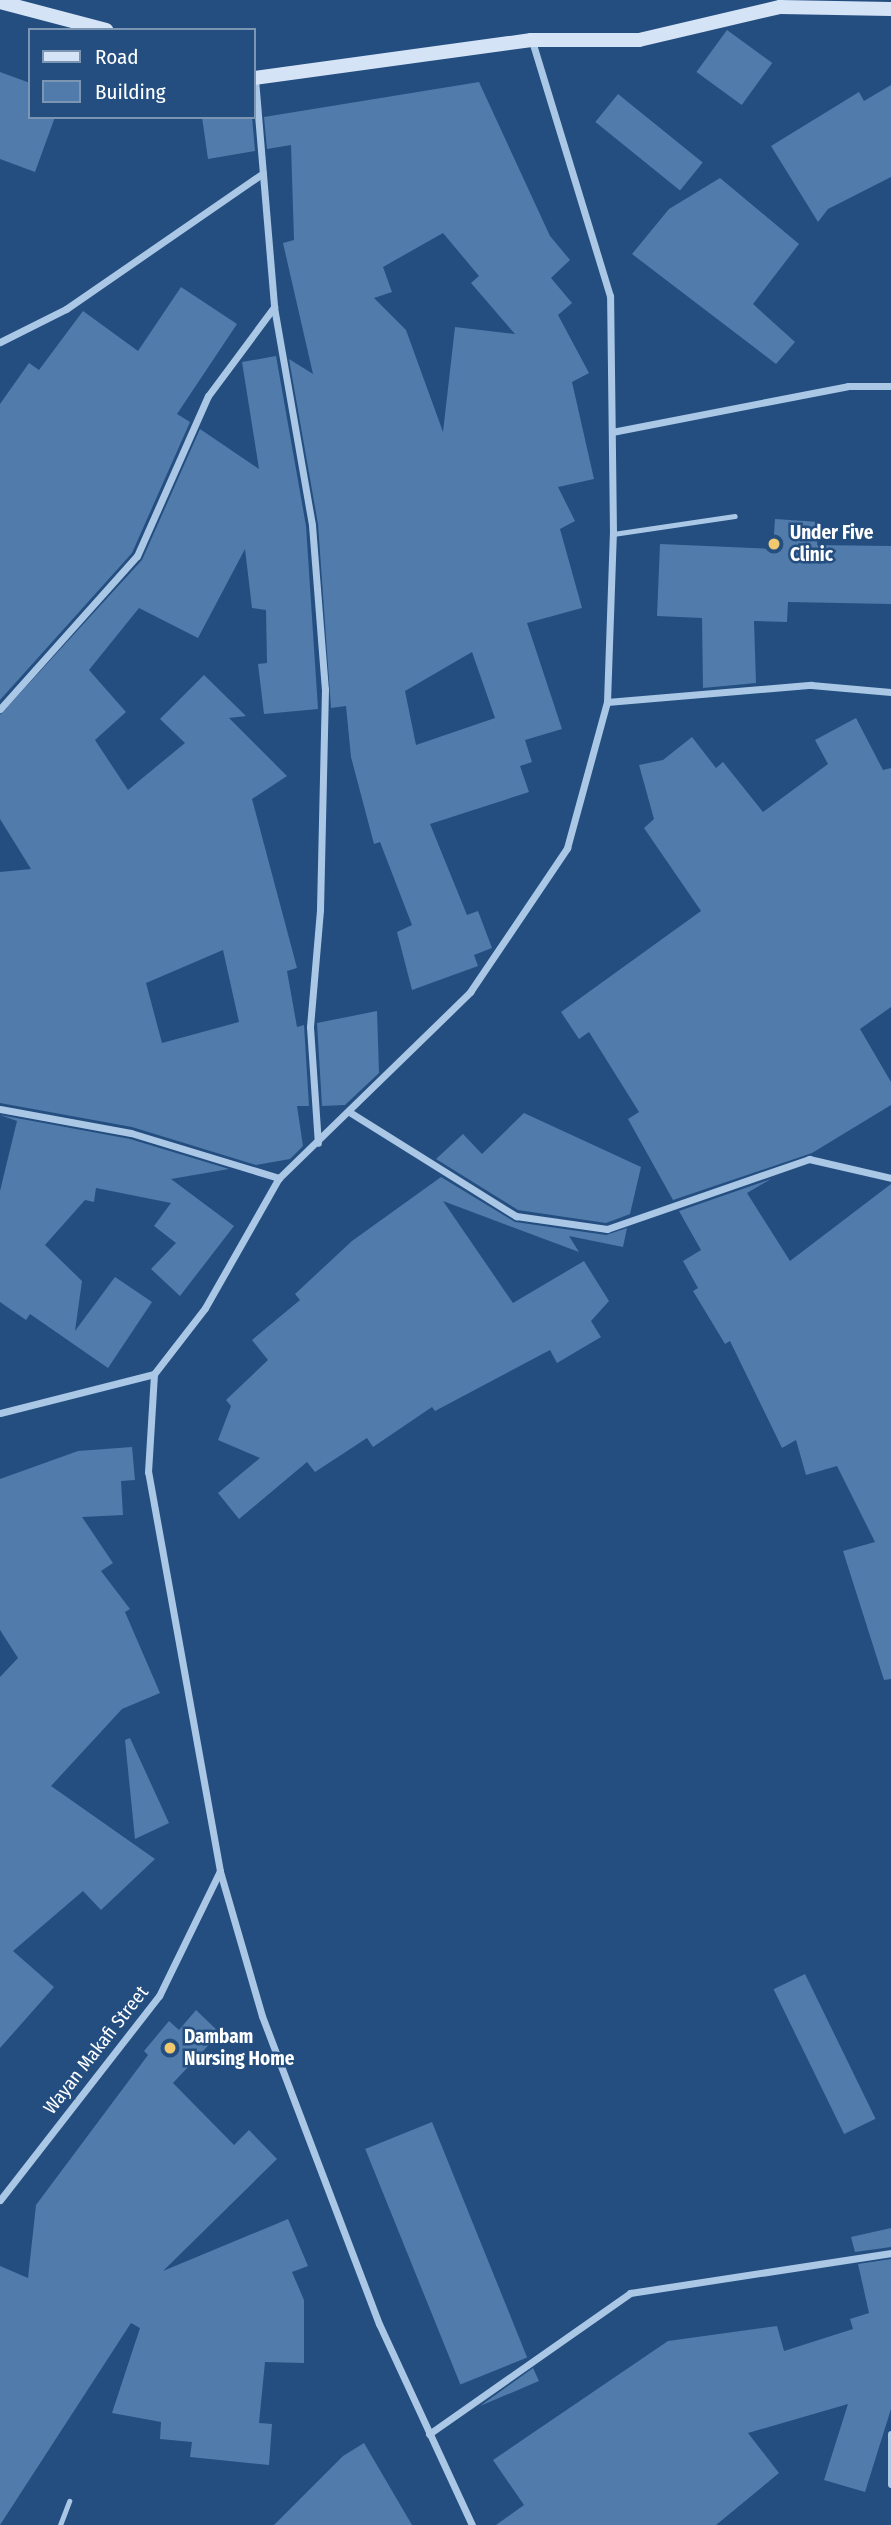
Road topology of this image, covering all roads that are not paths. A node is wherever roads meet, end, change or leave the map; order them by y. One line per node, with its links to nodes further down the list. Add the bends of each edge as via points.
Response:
1 (0, 2): 3 (street)
2 (891, 9): 4 (street, via 780,7 639,40)
3 (98, 28)
4 (531, 40): 5 (street); 11 (street, via 610,296)
5 (256, 78)
6 (256, 99): 7 (street)
7 (263, 173): 8 (street); 9 (street, via 65,309)
8 (274, 307): 16 (street, via 208,396 137,556); 19 (street, via 312,525 325,689 320,910 310,1027)
9 (0, 342)
10 (891, 386): 11 (street, via 848,386)
11 (612, 432): 13 (street)
12 (735, 516): 13 (lane)
13 (613, 534): 15 (street)
14 (891, 692): 15 (street, via 811,685)
15 (607, 702): 18 (street, via 567,848 470,992)
16 (0, 709)
17 (0, 1109): 20 (street, via 131,1133)
18 (351, 1113): 19 (street); 21 (street, via 516,1216 607,1229 809,1159)
19 (318, 1143): 20 (street)
20 (279, 1178): 22 (street, via 205,1308)
21 (891, 1178)
22 (154, 1374): 23 (street); 24 (street, via 148,1472)
23 (0, 1413)
24 (220, 1871): 25 (street, Wayan Makafi Street, via 159,1996); 27 (street, via 262,2016 379,2324)
25 (0, 2200)
26 (891, 2253): 27 (street, via 630,2293)
27 (429, 2434): 32 (street)
28 (891, 2434): 29 (street)
29 (891, 2484)
30 (69, 2501): 31 (lane)
31 (60, 2525)
32 (472, 2525)

